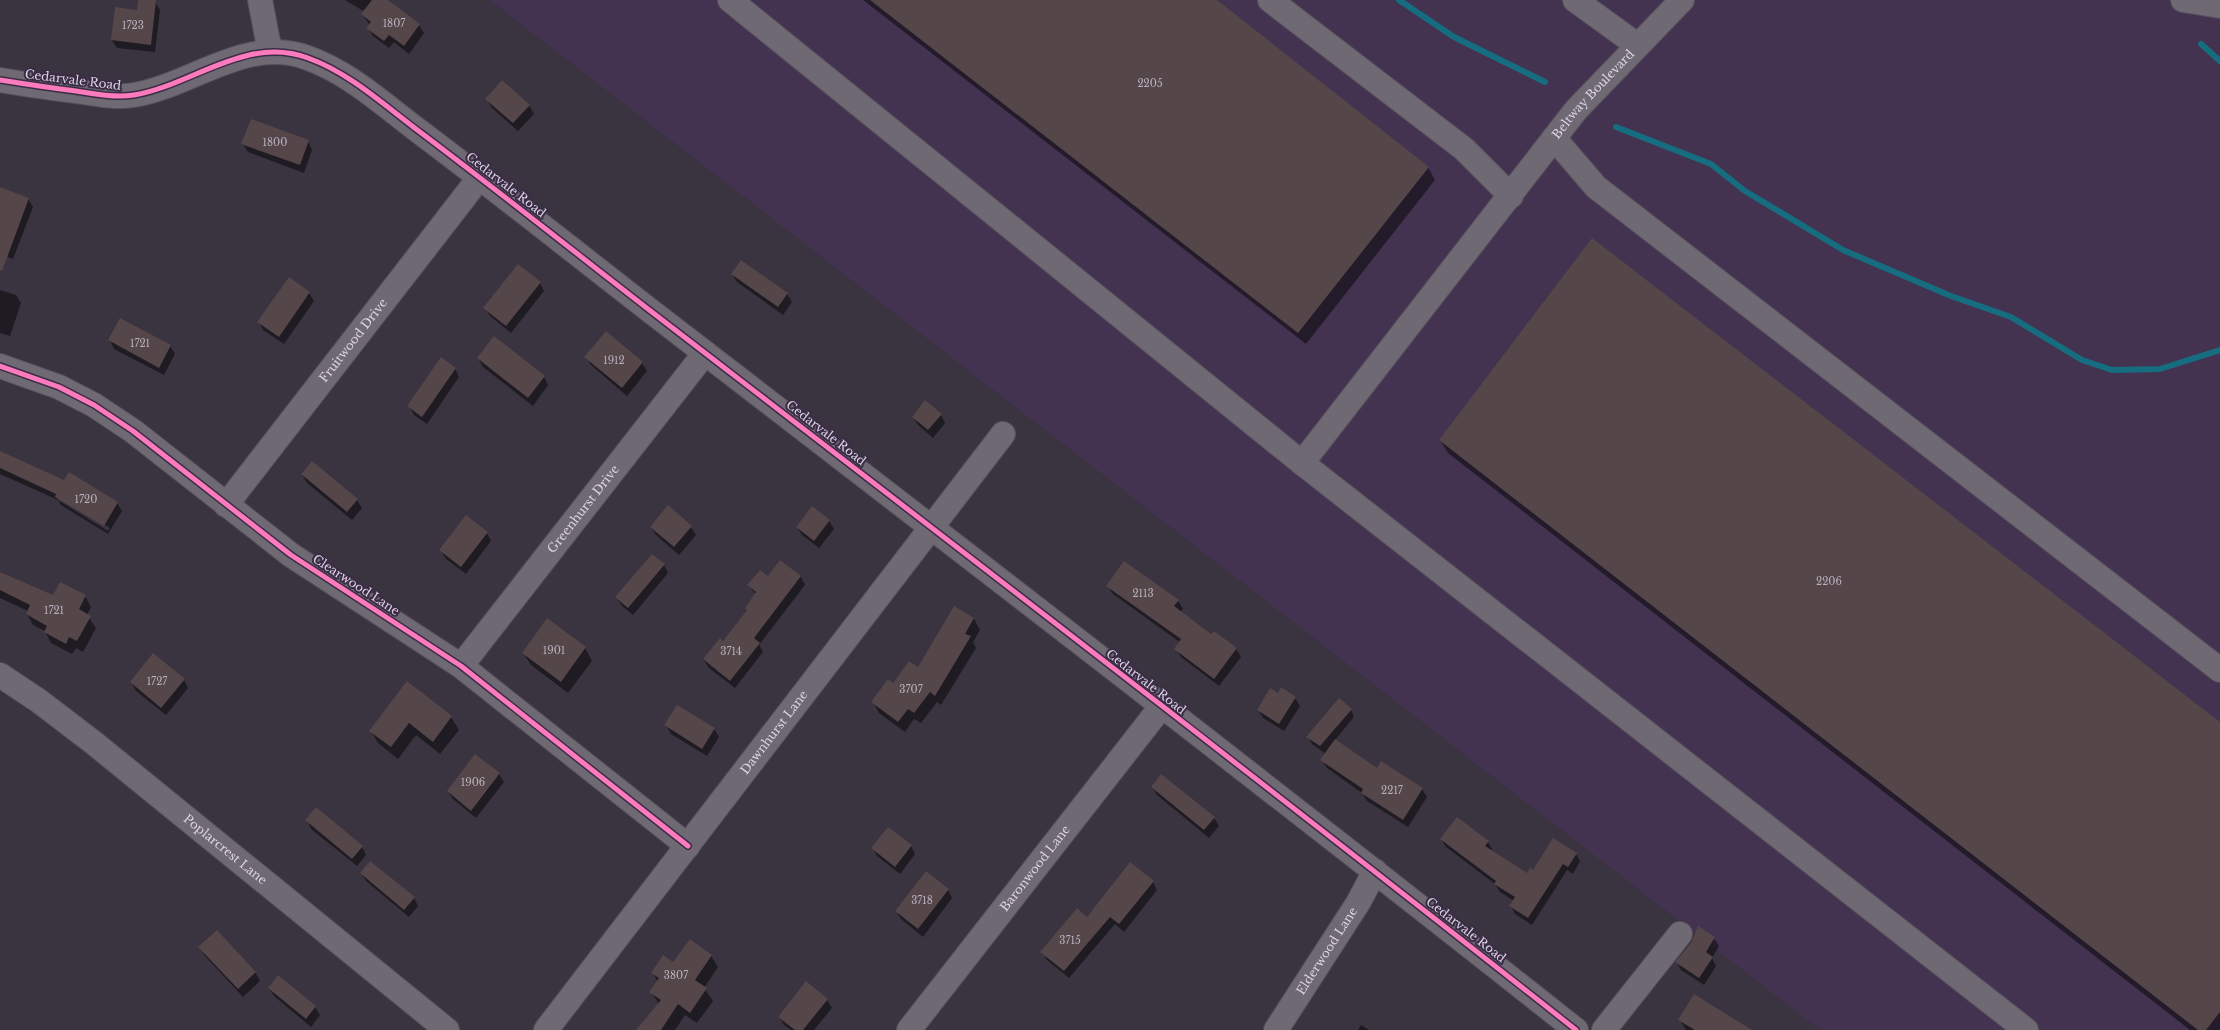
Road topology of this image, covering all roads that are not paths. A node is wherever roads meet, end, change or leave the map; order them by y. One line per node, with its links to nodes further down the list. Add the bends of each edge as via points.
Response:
1 (260, 0): 9 (street)
2 (730, 0): 17 (street)
3 (1270, 0): 13 (street, via 1464,149)
4 (1575, 0): 8 (street)
5 (1682, 0): 8 (street, Beltway Boulevard)
6 (2183, 0): 7 (street)
7 (2220, 6)
8 (1637, 45): 11 (street, Beltway Boulevard)
9 (270, 52): 10 (street, Cedarvale Road, via 242,57 162,88 130,96 106,96); 12 (street, Cedarvale Road, via 307,57 330,68)
10 (0, 80)
11 (1554, 138): 13 (street, Beltway Boulevard); 21 (street, via 1596,187 1615,203)
12 (480, 176): 14 (street, Cedarvale Road); 18 (street, Fruitwood Drive)
13 (1511, 196): 17 (street, Beltway Boulevard)
14 (705, 353): 19 (street, Cedarvale Road); 20 (street, Greenhurst Drive)
15 (0, 366): 18 (street, Clearwood Lane, via 58,387 94,405 133,431)
16 (1003, 434): 19 (street, Dawnhurst Lane)
17 (1302, 463): 33 (street)
18 (226, 505): 20 (street, Clearwood Lane, via 291,555)
19 (932, 527): 23 (street, Cedarvale Road); 24 (street, Dawnhurst Lane)
20 (461, 666): 24 (street, Clearwood Lane)
21 (2220, 670)
22 (0, 675): 27 (street, Poplarcrest Lane, via 94,743)
23 (1161, 707): 25 (street, Cedarvale Road); 29 (street, Baronwood Lane)
24 (688, 846): 28 (street, Dawnhurst Lane)
25 (1375, 871): 30 (street, Elderwood Lane); 31 (street, Cedarvale Road)
26 (1680, 934): 32 (street)
27 (447, 1030)
28 (546, 1030)
29 (909, 1030)
30 (1276, 1030)
31 (1576, 1030)
32 (1604, 1030)
33 (2026, 1030)

